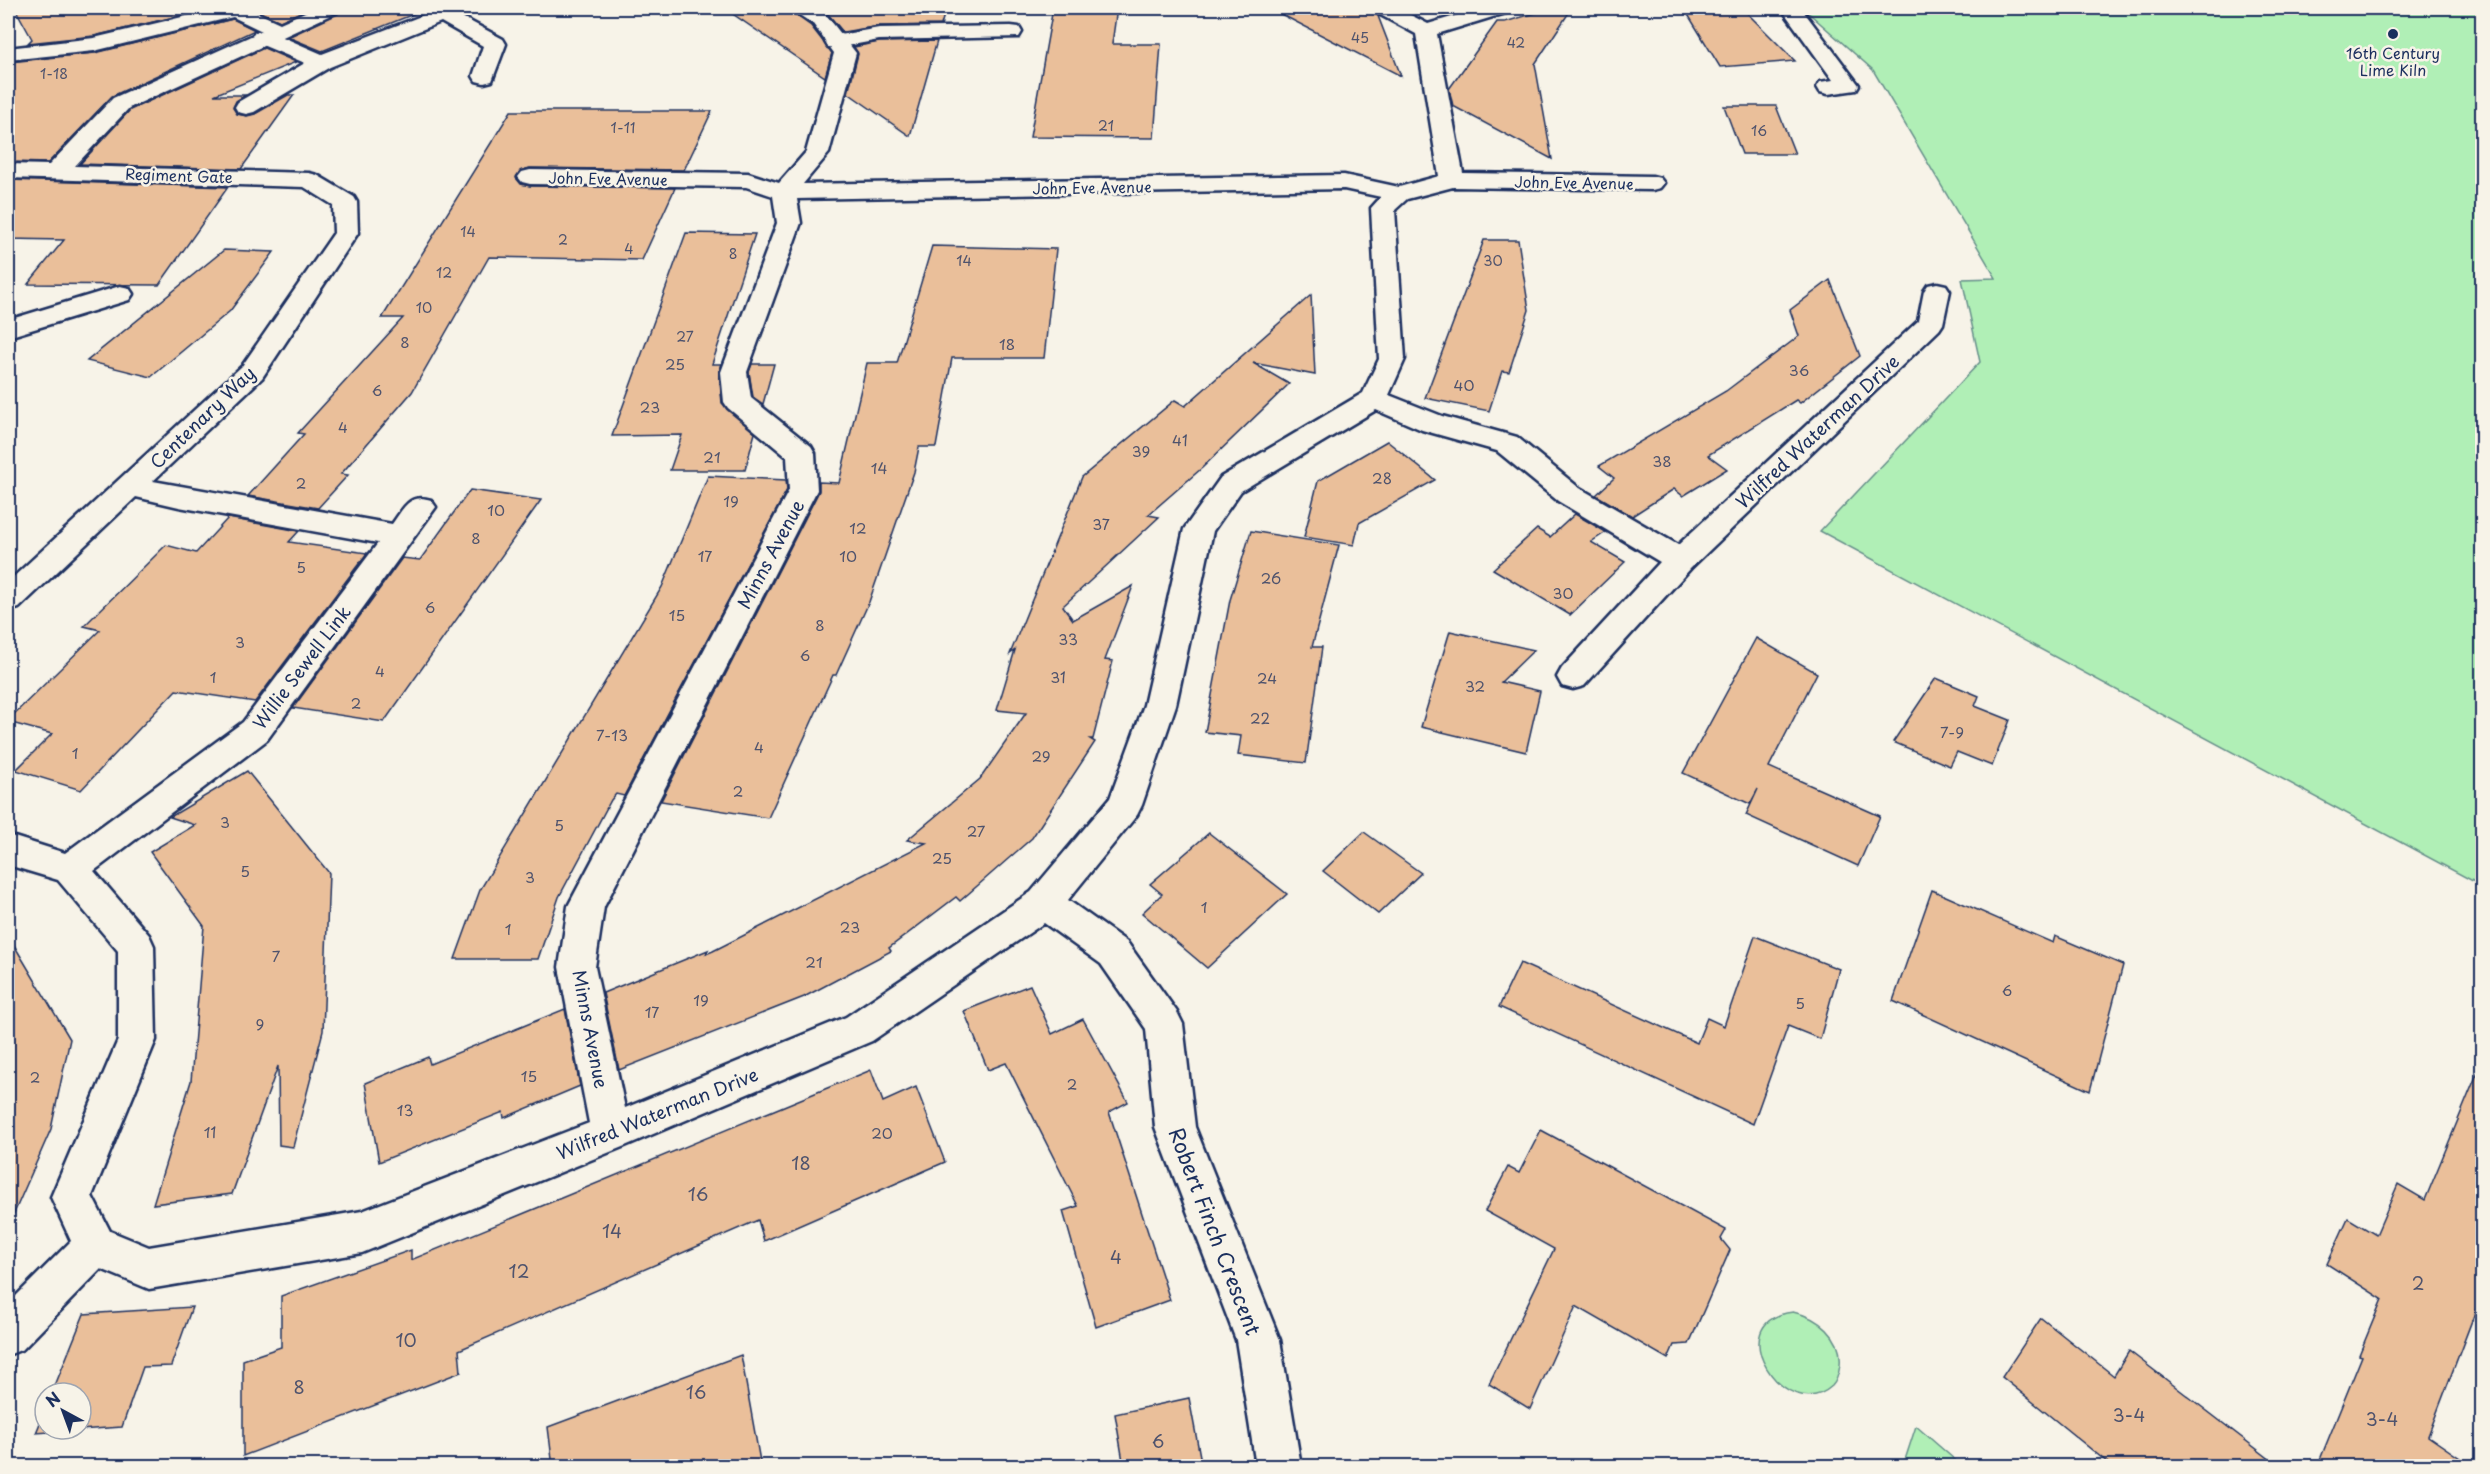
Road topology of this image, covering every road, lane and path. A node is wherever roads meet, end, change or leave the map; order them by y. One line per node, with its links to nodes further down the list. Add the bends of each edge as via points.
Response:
1 (330, 8): 9 (street)
2 (802, 8): 10 (street, via 820,20)
3 (1382, 8): 7 (street)
4 (1502, 8): 7 (street)
5 (1791, 8): 14 (street, via 1848,85)
6 (235, 9): 9 (street); 11 (street, via 109,41)
7 (1426, 31): 19 (street)
8 (1011, 32): 10 (street, via 879,34)
9 (271, 34): 12 (street); 17 (street, via 121,103)
10 (836, 42): 21 (street, via 845,53 817,153)
11 (8, 54)
12 (322, 62): 13 (street, via 442,14 495,44); 15 (street)
13 (484, 75)
14 (1828, 87)
15 (246, 107)
16 (8, 171): 17 (street, Regiment Gate)
17 (57, 171): 23 (street, Regiment Gate, via 309,180)
18 (530, 177): 21 (street, John Eve Avenue, via 748,180)
19 (1452, 180): 20 (street, John Eve Avenue); 22 (street, John Eve Avenue)
20 (1652, 183)
21 (784, 192): 22 (street, John Eve Avenue, via 1344,182); 37 (street, Minns Avenue, via 789,223 734,372 738,402 801,453 803,490 586,906 577,967)
22 (1399, 194): 27 (street, via 1383,208 1392,359)
23 (345, 202): 28 (street, Centenary Way, via 346,233 252,372)
24 (1937, 291): 31 (street, Wilfred Waterman Drive, via 1930,324)
25 (120, 294): 26 (street)
26 (8, 330)
27 (1374, 399): 31 (street, via 1432,423 1507,444 1568,494); 36 (street, Wilfred Waterman Drive, via 1231,484 1199,529 1160,705 1125,805)
28 (130, 485): 30 (street); 32 (street, Centenary Way)
29 (422, 507): 30 (street, Willie Sewell Link)
30 (399, 536): 35 (street, Willie Sewell Link, via 255,731)
31 (1680, 560): 33 (street, Wilfred Waterman Drive)
32 (8, 600)
33 (1573, 677)
34 (8, 850): 35 (street)
35 (70, 869): 38 (street, via 136,946 137,1040 71,1197)
36 (1044, 903): 37 (street, Wilfred Waterman Drive, via 859,1029); 40 (street, Robert Finch Crescent, via 1114,953 1164,1023 1175,1128 1258,1340)
37 (611, 1133): 38 (street, Wilfred Waterman Drive, via 363,1232 149,1268)
38 (95, 1246): 39 (street)
39 (8, 1334)
40 (1279, 1467)

